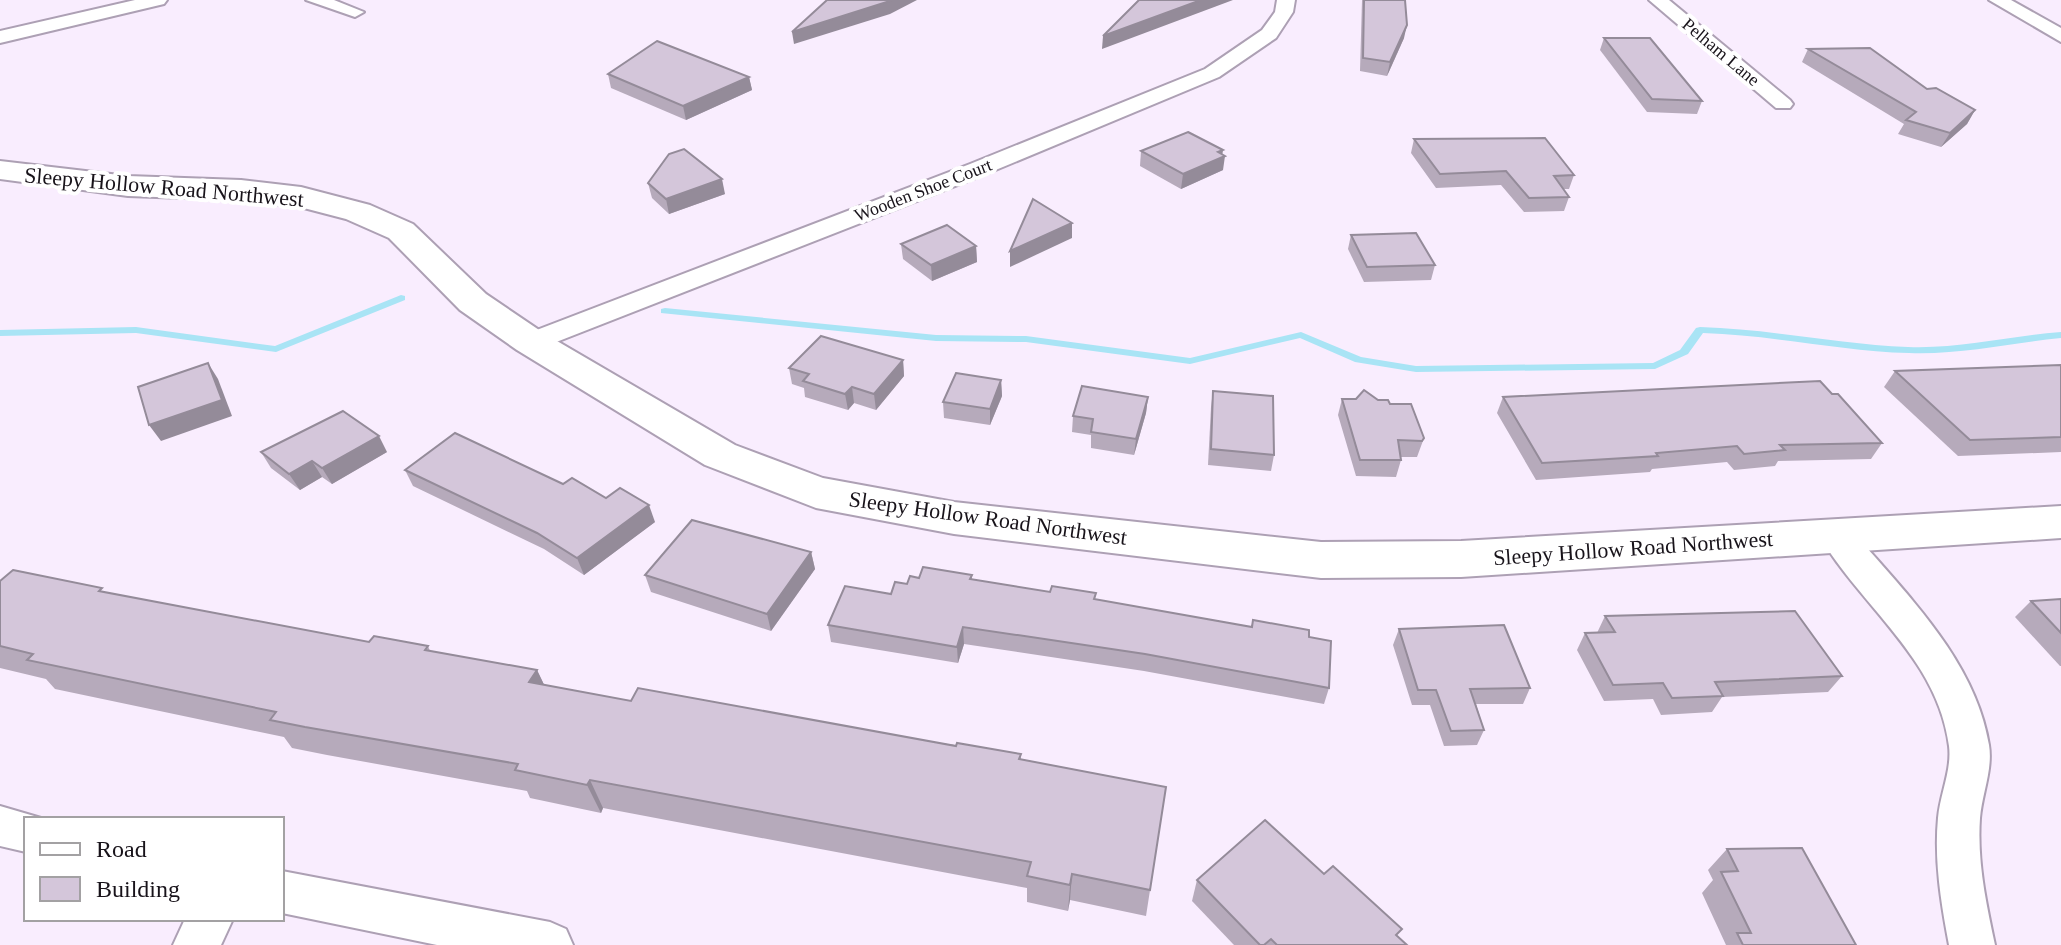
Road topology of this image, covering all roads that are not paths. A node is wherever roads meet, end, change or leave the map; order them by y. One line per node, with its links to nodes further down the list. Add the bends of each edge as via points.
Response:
1 (158, 0): 8 (street)
2 (315, 0): 6 (street)
3 (1286, 0): 11 (street, Wooden Shoe Court, via 1269,34 1212,73)
4 (1658, 0): 9 (street, Pelham Lane)
5 (1998, 0): 7 (street)
6 (355, 12)
7 (2061, 36)
8 (0, 37)
9 (1783, 104)
10 (4, 174): 11 (street, Sleepy Hollow Road Northwest, via 241,190 301,197 358,212 401,231 473,302)
11 (531, 342): 13 (street, Sleepy Hollow Road Northwest, via 720,455 816,492 954,518 1321,560 1461,559)
12 (2061, 522): 13 (street, Sleepy Hollow Road Northwest)
13 (1836, 535): 20 (street, via 1933,657 1961,707 1969,748 1959,819 1959,888)
14 (0, 826): 15 (street)
15 (24, 832)
16 (284, 892): 19 (street)
17 (209, 921): 18 (street)
18 (196, 945)
19 (550, 945)
20 (1972, 945)

